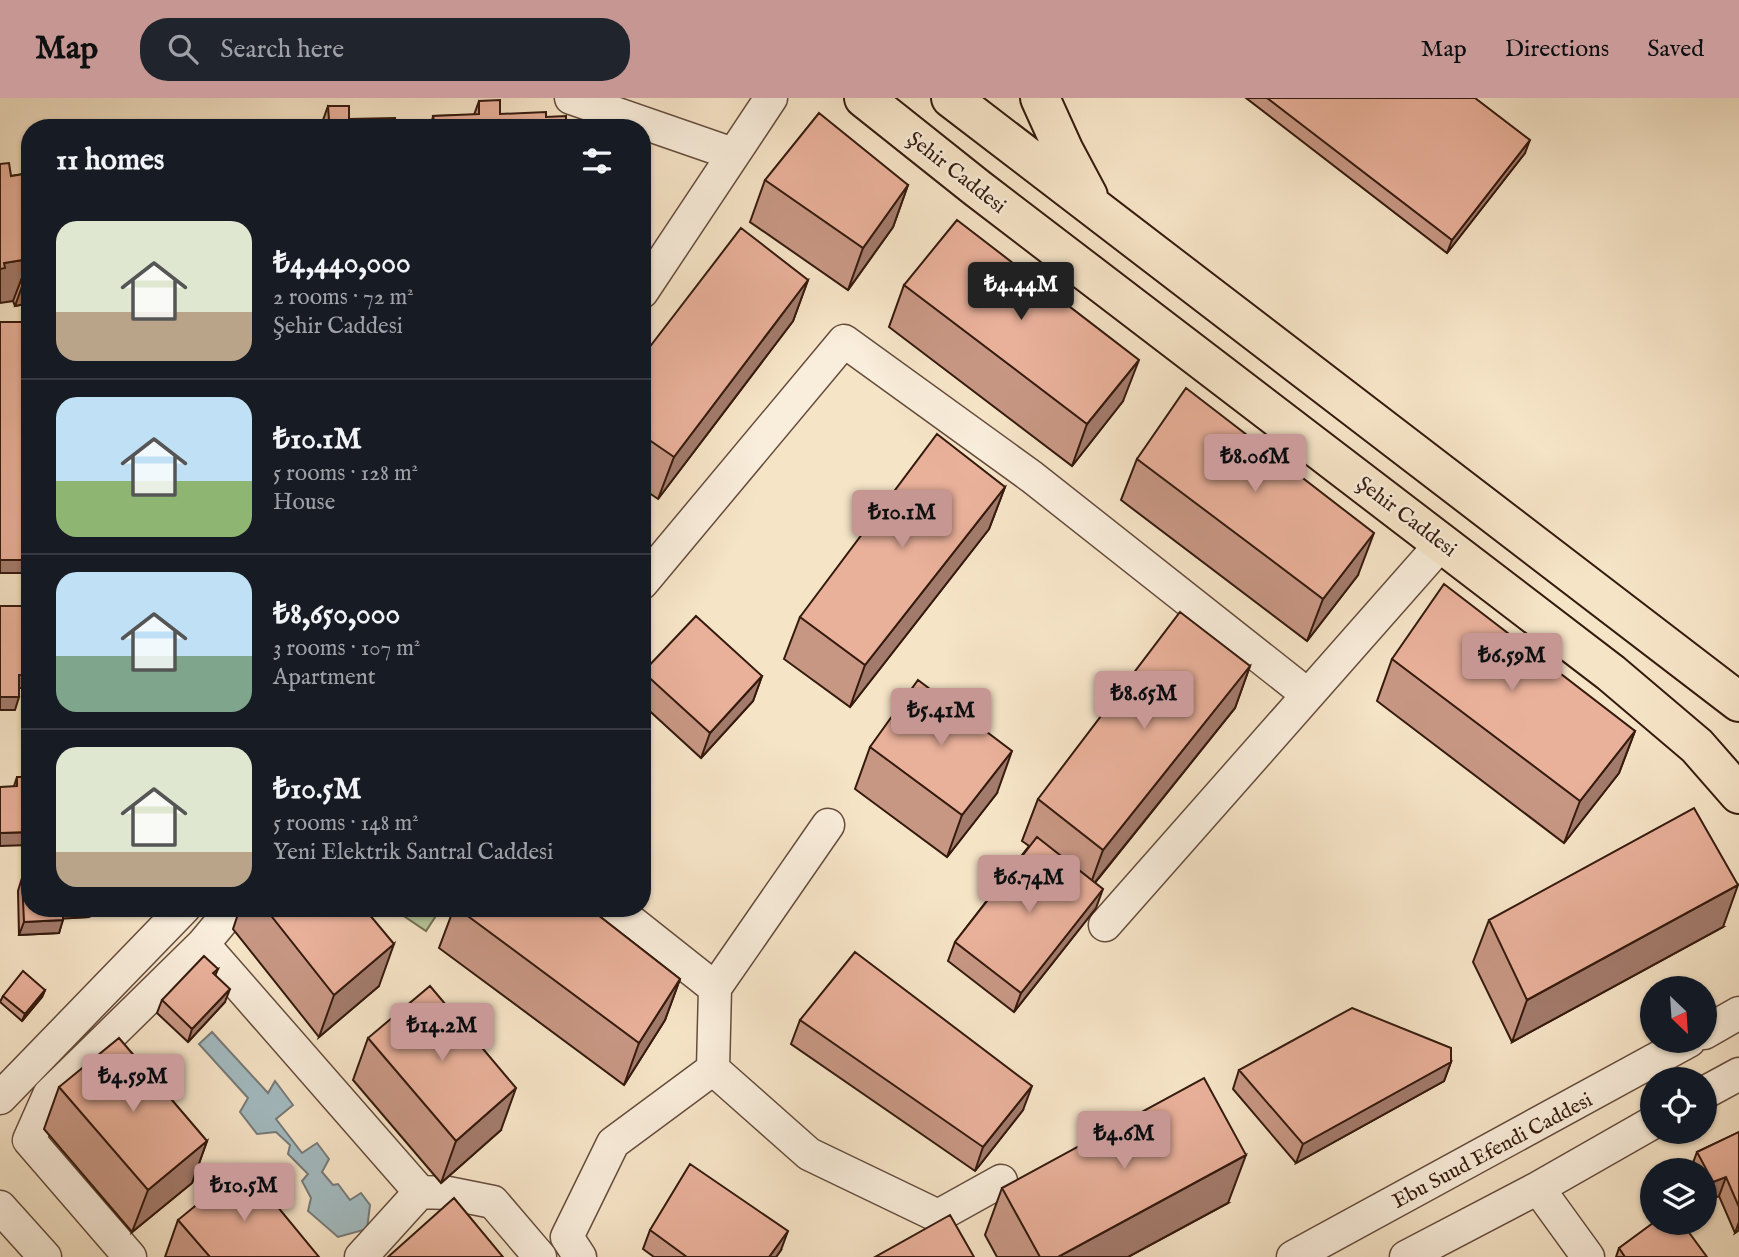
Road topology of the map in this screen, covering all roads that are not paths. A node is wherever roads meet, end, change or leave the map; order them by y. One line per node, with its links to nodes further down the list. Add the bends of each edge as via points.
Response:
1 (572, 98): 6 (street)
2 (771, 98): 8 (street)
3 (864, 98): 11 (main road, Şehir Caddesi)
4 (951, 98): 9 (main road)
5 (1040, 98): 9 (main road)
6 (632, 119)
7 (651, 125): 8 (street)
8 (733, 154): 10 (street)
9 (1094, 207): 14 (main road)
10 (651, 278)
11 (1441, 543): 13 (street); 15 (main road, Şehir Caddesi, via 1611,673 1697,746)
12 (651, 572): 13 (street, via 844,341 1032,477)
13 (1308, 695): 20 (street)
14 (1739, 702)
15 (1739, 794)
16 (828, 825): 22 (street)
17 (175, 917): 29 (street)
18 (226, 917): 21 (street)
19 (625, 917): 22 (street)
20 (1105, 925)
21 (203, 944): 33 (street); 36 (street, via 49,1096 29,1140)
22 (715, 988): 26 (street)
23 (1739, 1013): 24 (street)
24 (1717, 1025)
25 (1665, 1054): 40 (street, Ebu Suud Efendi Caddesi)
26 (713, 1069): 31 (street, via 809,1154 938,1216); 39 (street, via 613,1143 567,1237)
27 (1739, 1074): 28 (street)
28 (1717, 1086)
29 (0, 1098)
30 (1640, 1130): 32 (street)
31 (1001, 1181)
32 (1538, 1188): 41 (street); 42 (street)
33 (420, 1192): 37 (street); 38 (street, via 493,1202)
34 (0, 1207): 35 (street)
35 (44, 1257)
36 (130, 1257)
37 (360, 1257)
38 (540, 1257)
39 (580, 1257)
40 (1293, 1257)
41 (1406, 1257)
42 (1588, 1257)

